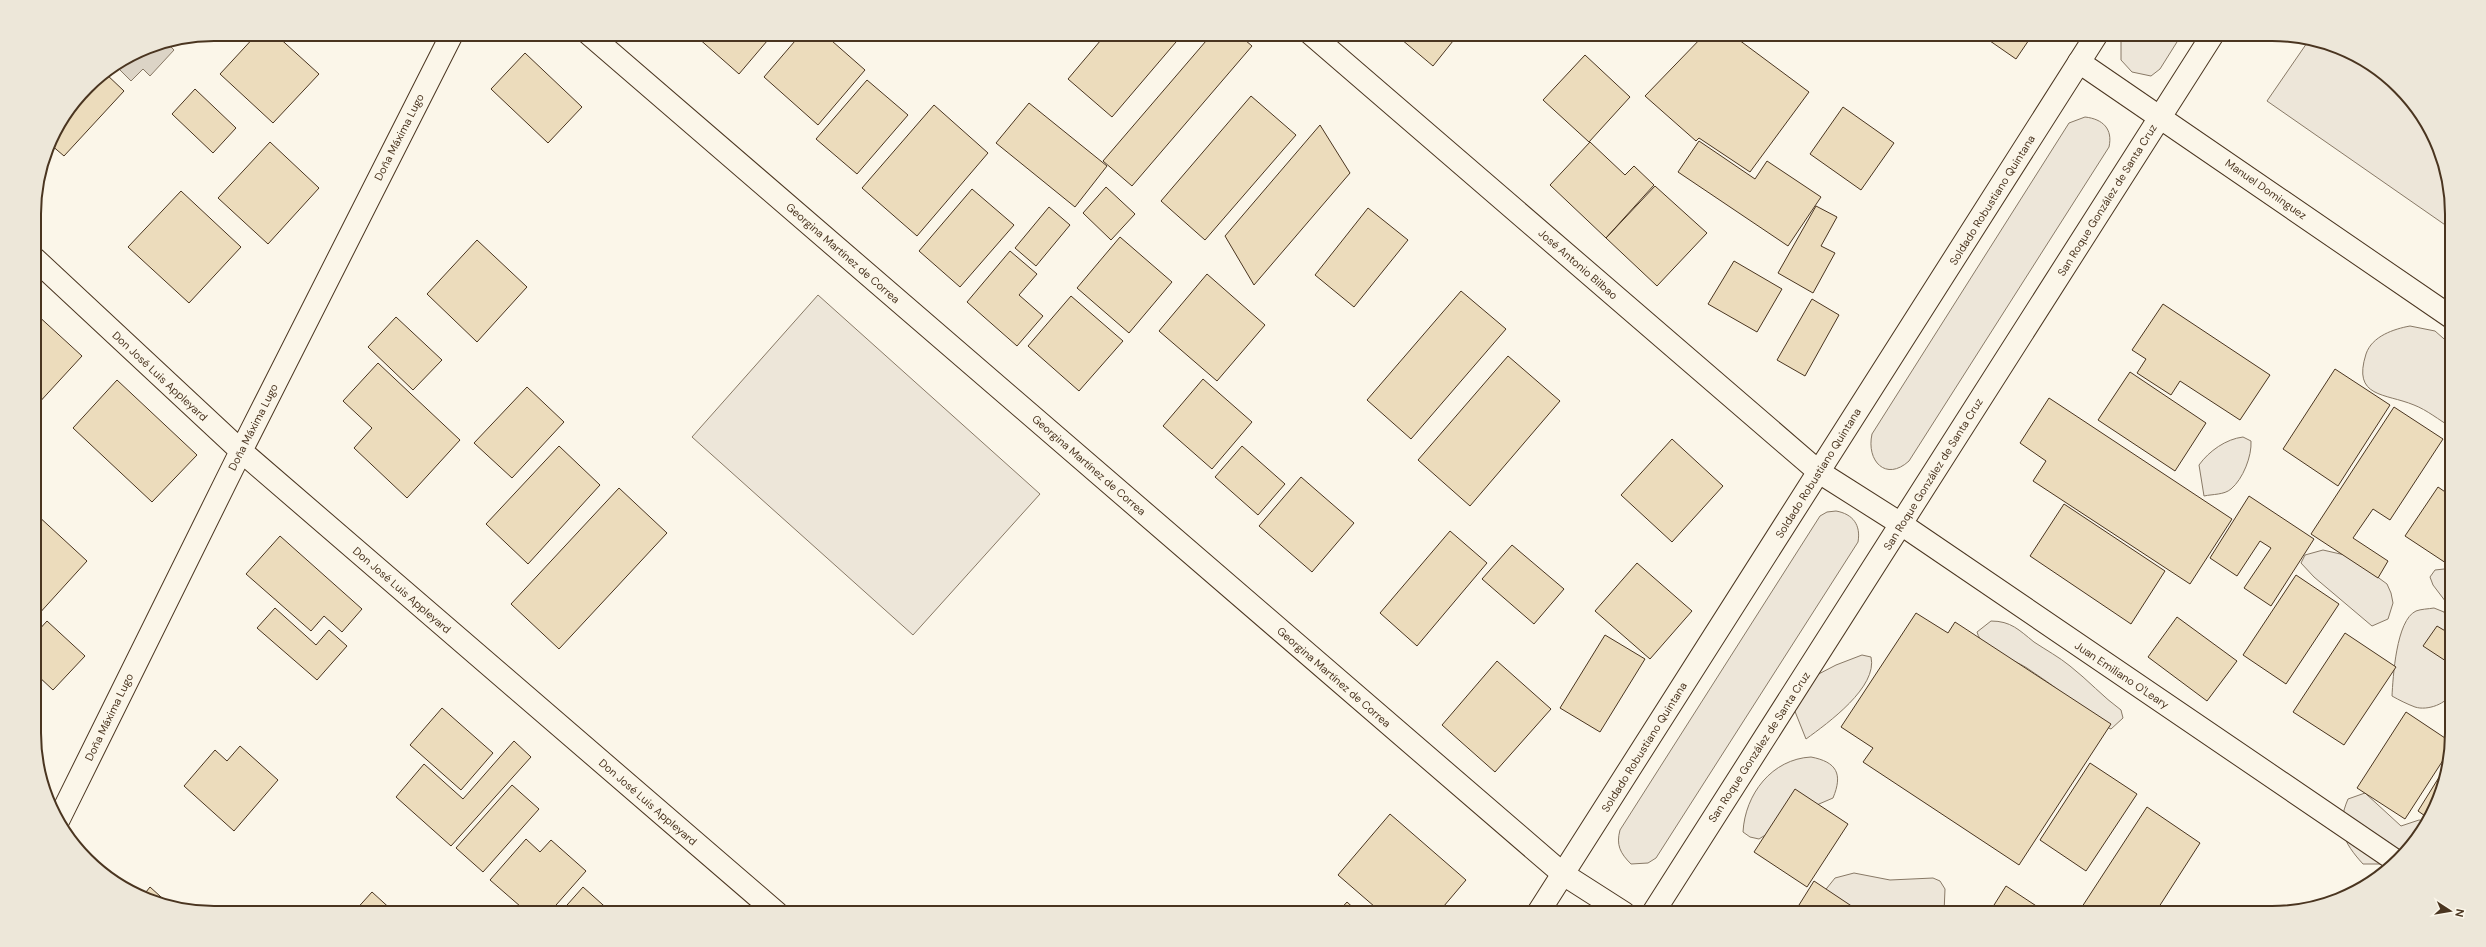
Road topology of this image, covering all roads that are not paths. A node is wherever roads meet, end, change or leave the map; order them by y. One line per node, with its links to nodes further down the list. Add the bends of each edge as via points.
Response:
1 (448, 41): 10 (street, Doña Máxima Lugo)
2 (597, 41): 16 (street, Georgina Martínez de Correa)
3 (1319, 41): 11 (street, José Antonio Bilbao)
4 (2093, 41): 6 (street, Soldado Robustiano Quintana)
5 (2208, 41): 7 (street, San Roque González de Santa Cruz)
6 (2080, 62): 7 (street, Manuel Dominguez); 11 (street, Soldado Robustiano Quintana)
7 (2160, 116): 9 (street, Manuel Dominguez); 13 (street, San Roque González de Santa Cruz)
8 (41, 265): 10 (street, Don José Luis Appleyard)
9 (2445, 313)
10 (241, 451): 14 (street, Doña Máxima Lugo); 17 (street, Don José Luis Appleyard)
11 (1819, 472): 12 (street, José Antonio Bilbao); 16 (street, Soldado Robustiano Quintana)
12 (1848, 490): 13 (street, Juan Emiliano O'Leary)
13 (1901, 524): 15 (street, Juan Emiliano O'Leary); 20 (street, San Roque González de Santa Cruz)
14 (61, 814)
15 (2391, 858)
16 (1563, 874): 18 (street, Soldado Robustiano Quintana); 19 (street, Georgina Martínez de Correa)
17 (769, 906)
18 (1542, 906)
19 (1613, 906)
20 (1657, 906)

